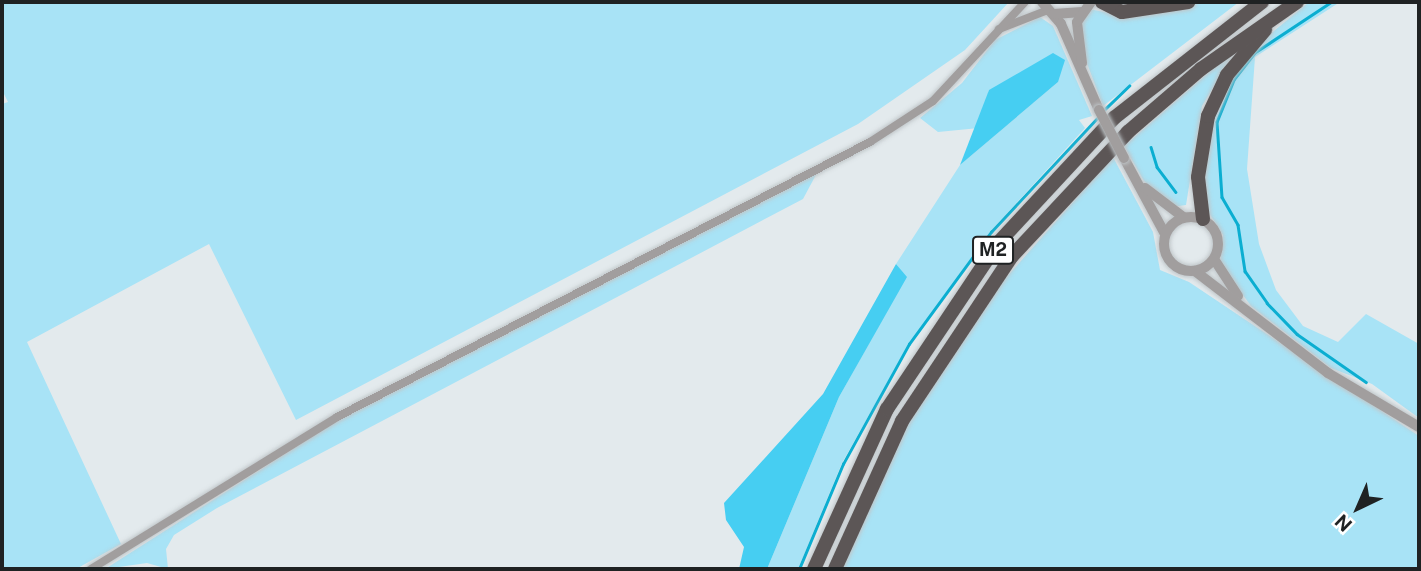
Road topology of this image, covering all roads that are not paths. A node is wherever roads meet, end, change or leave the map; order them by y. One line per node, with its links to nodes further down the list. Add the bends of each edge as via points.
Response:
1 (1025, 2): 10 (street)
2 (1091, 2): 9 (street)
3 (1102, 2): 4 (highway, via 1122,12)
4 (1188, 2)
5 (1262, 2): 21 (highway, M2, via 1114,118 998,243 887,408)
6 (1297, 2): 8 (highway, M2)
7 (1048, 8): 9 (street); 10 (street); 11 (street)
8 (1283, 10): 14 (highway, via 1239,58 1213,103 1198,177); 22 (highway, M2, via 1128,132 1013,256 902,421)
9 (1082, 12): 11 (street, via 1076,31)
10 (990, 34): 20 (street, via 933,101 870,142 337,417)
11 (1085, 77): 12 (street, bridge)
12 (1138, 181): 13 (street); 15 (street)
13 (1183, 217): 14 (street); 15 (street)
14 (1203, 219): 16 (street, via 1216,232)
15 (1165, 234): 17 (street, via 1169,261)
16 (1214, 259): 17 (street); 18 (street)
17 (1195, 271): 18 (street)
18 (1250, 310): 19 (street, via 1328,373)
19 (1419, 427)
20 (91, 569)
21 (814, 569)
22 (835, 569)

